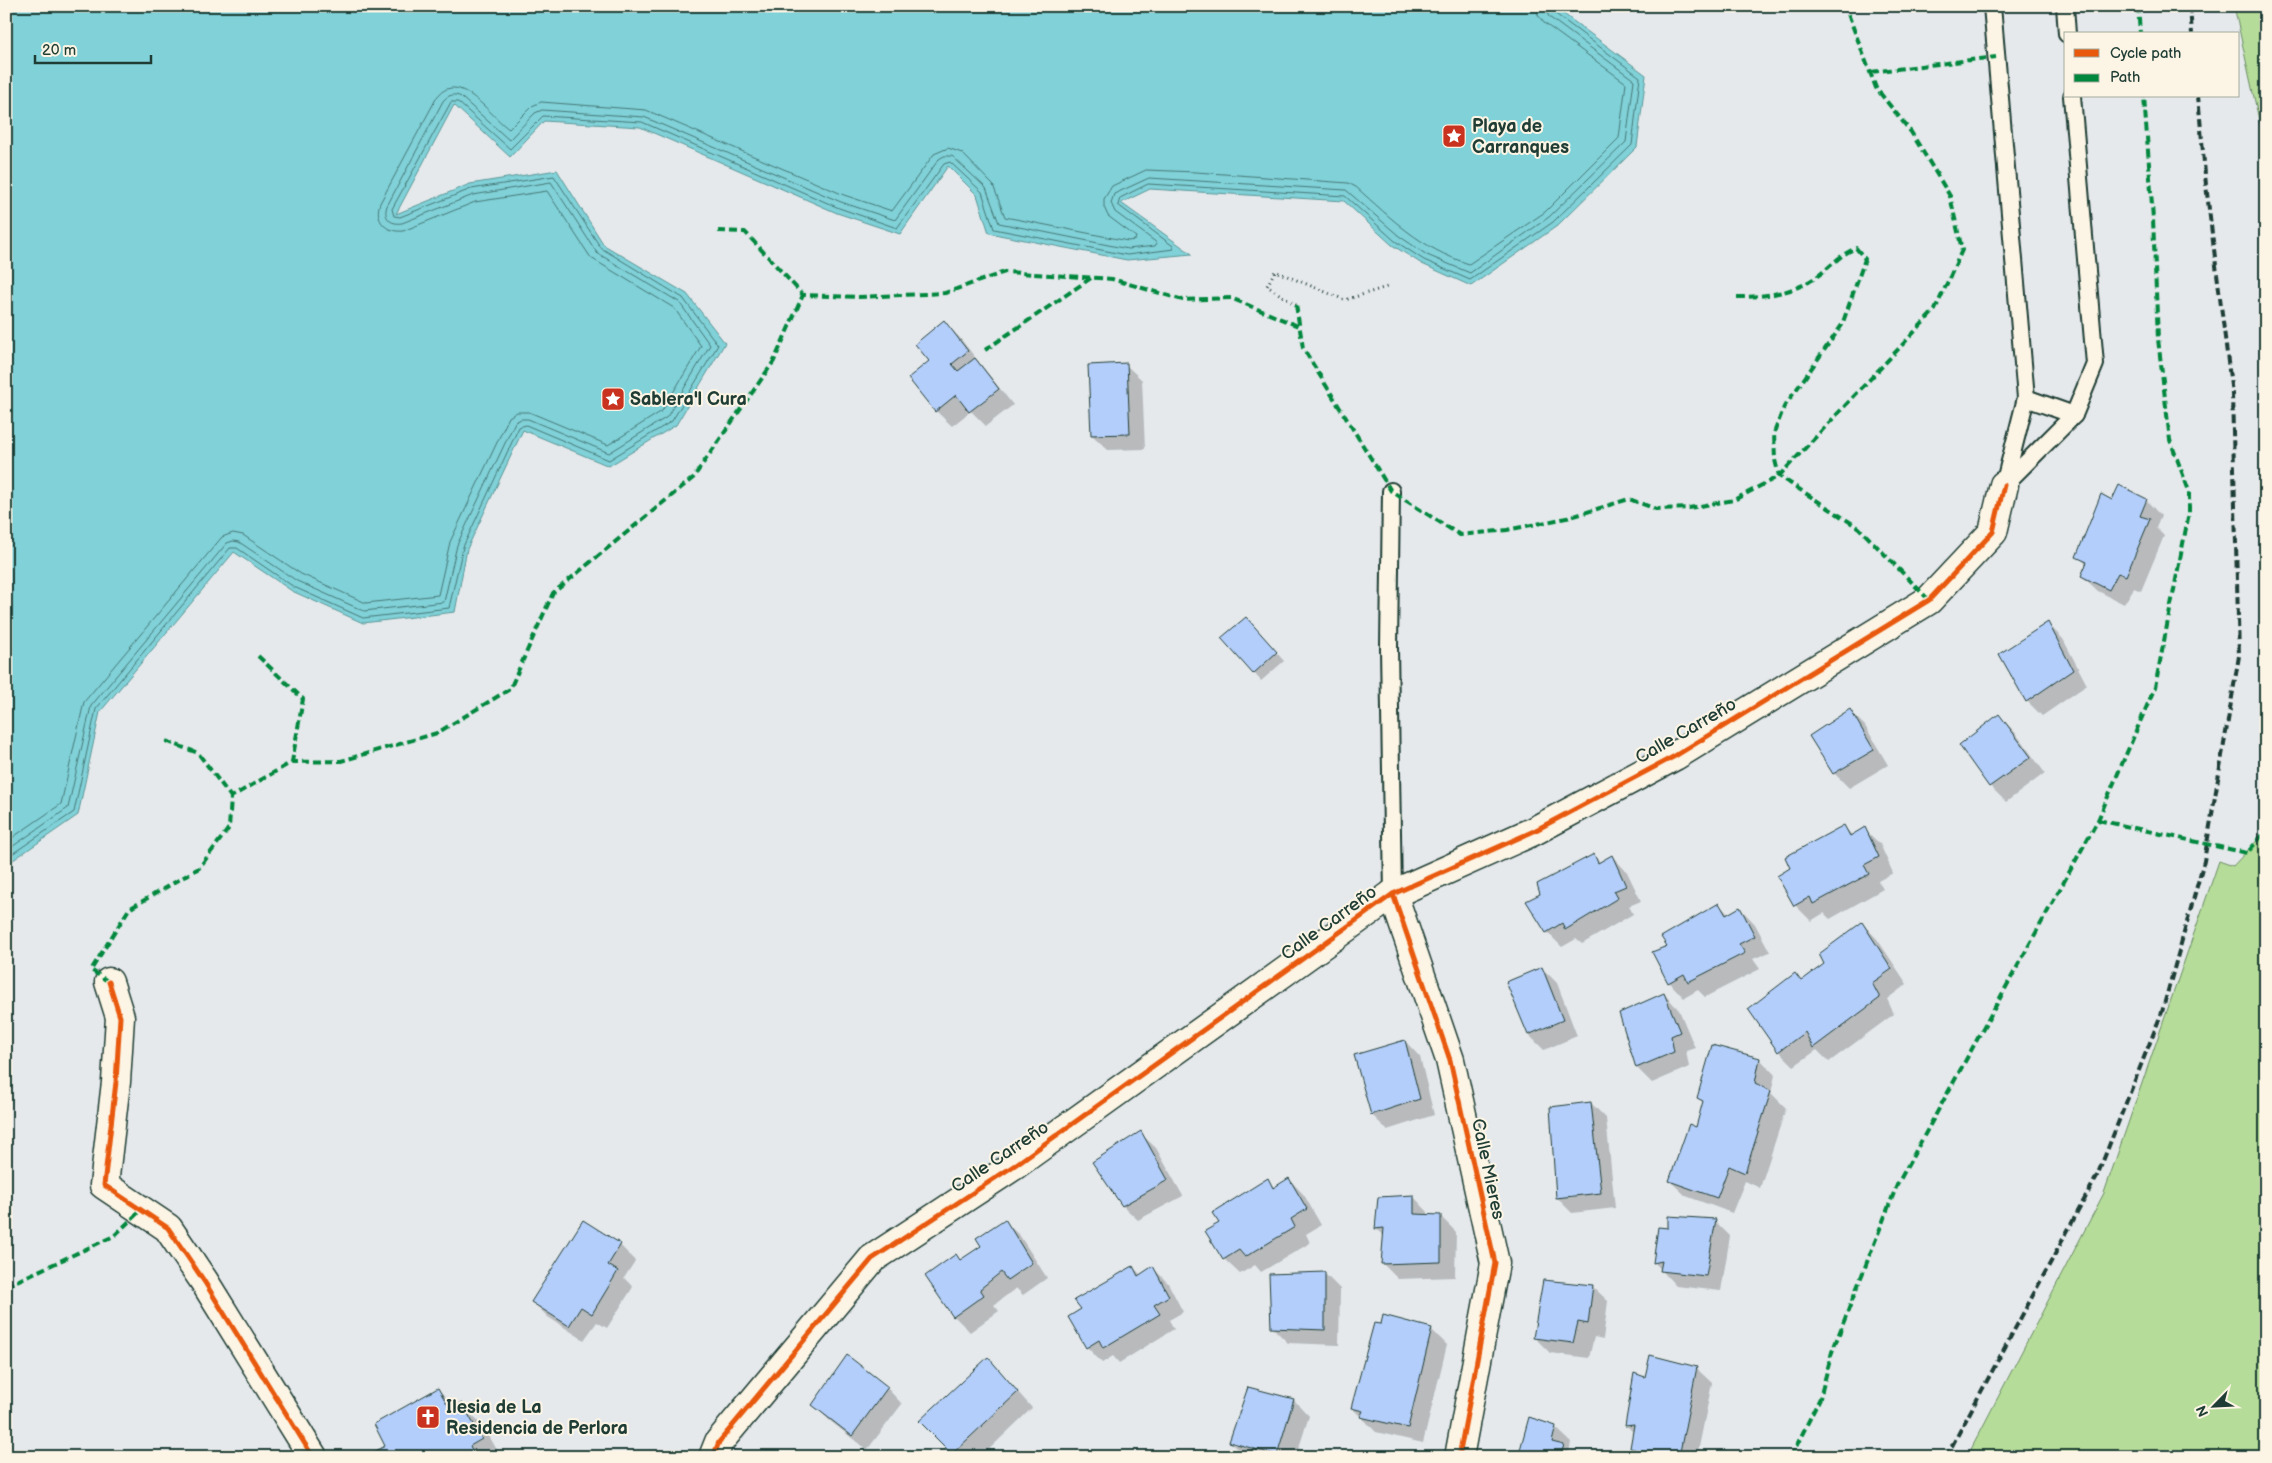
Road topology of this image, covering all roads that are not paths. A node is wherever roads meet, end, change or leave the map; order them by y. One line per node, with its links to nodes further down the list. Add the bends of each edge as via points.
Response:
1 (1992, 6): 5 (lane)
2 (2064, 6): 3 (lane)
3 (2067, 32)
4 (2072, 98): 6 (lane, via 2095,364)
5 (2026, 398): 6 (lane); 7 (lane)
6 (2074, 415): 7 (lane)
7 (2004, 486): 9 (street, Calle Carreño, via 1993,532 1929,600 1675,756 1534,831)
8 (1391, 491): 9 (lane, via 1389,648)
9 (1393, 894): 12 (street, Calle Carreño, via 1015,1165 872,1259 719,1442); 13 (street, Calle Mieres, via 1450,1060 1495,1263)
10 (110, 982): 11 (street, via 120,1017 104,1184 168,1228)
11 (313, 1457)
12 (713, 1457)
13 (1460, 1457)

